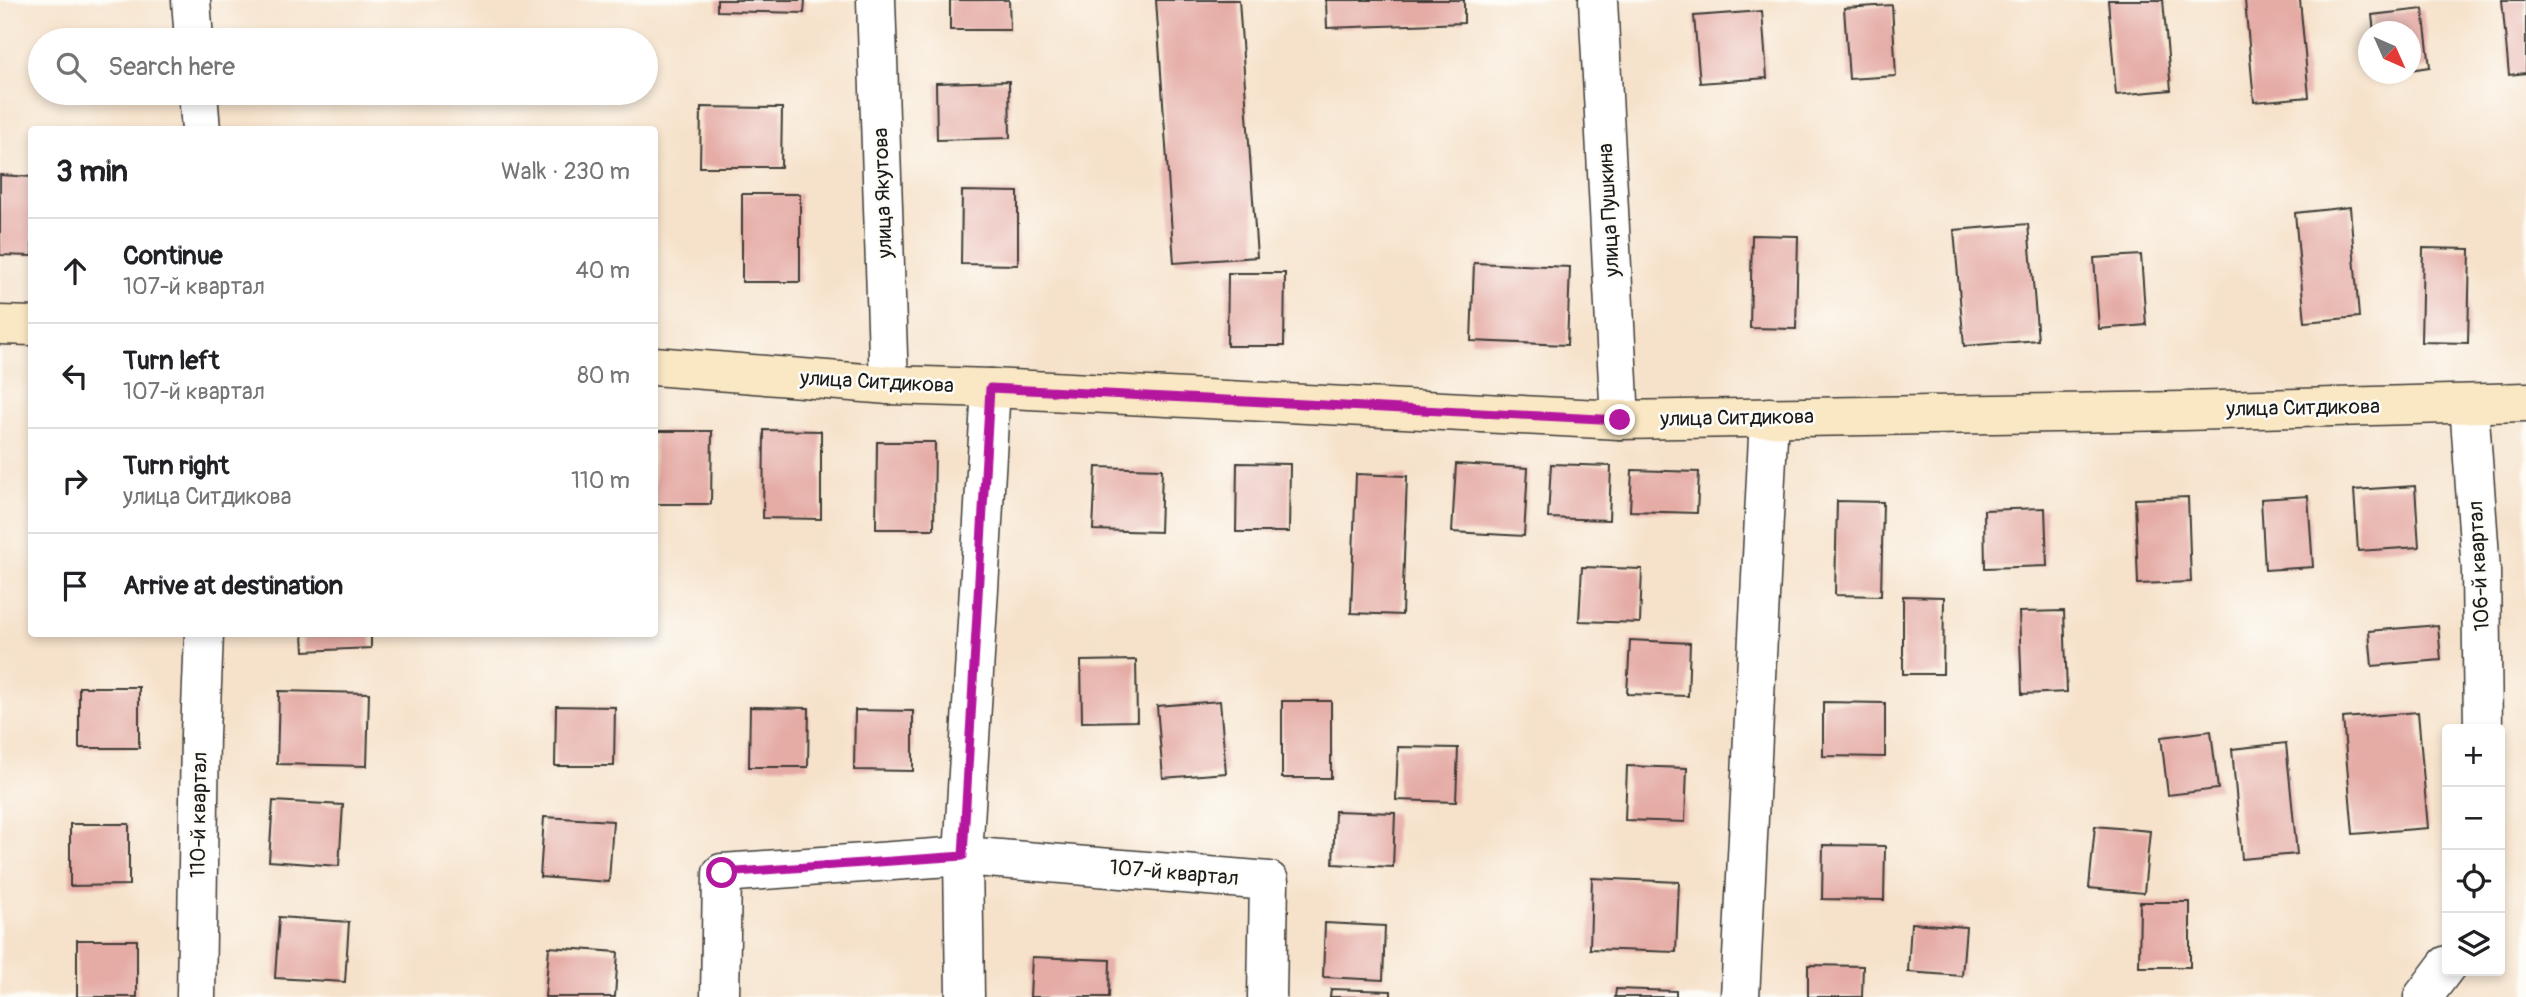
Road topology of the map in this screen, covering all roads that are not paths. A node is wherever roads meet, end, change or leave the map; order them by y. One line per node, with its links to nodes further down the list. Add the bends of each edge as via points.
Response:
1 (191, 0): 4 (street)
2 (876, 0): 10 (street, улица Якутова)
3 (1598, 0): 15 (street, улица Пушкина)
4 (193, 28)
5 (199, 105): 6 (street)
6 (201, 126)
7 (0, 325): 8 (street)
8 (28, 326)
9 (658, 366): 10 (street, улица Ситдикова)
10 (890, 385): 11 (street, улица Ситдикова)
11 (990, 388): 15 (street, улица Ситдикова); 18 (street)
12 (2526, 402): 13 (street, улица Ситдикова)
13 (2469, 404): 14 (street, улица Ситдикова); 17 (street, 106-й квартал, via 2481,571)
14 (1769, 417): 15 (street, улица Ситдикова); 24 (street)
15 (1620, 420)
16 (204, 637): 20 (street, 110-й квартал)
17 (2483, 724)
18 (963, 856): 21 (street, 107-й квартал, via 722,873); 22 (street); 23 (street, 107-й квартал, via 1269,881)
19 (2442, 972): 25 (street)
20 (196, 997)
21 (720, 997)
22 (965, 997)
23 (1267, 997)
24 (1740, 997)
25 (2423, 997)

